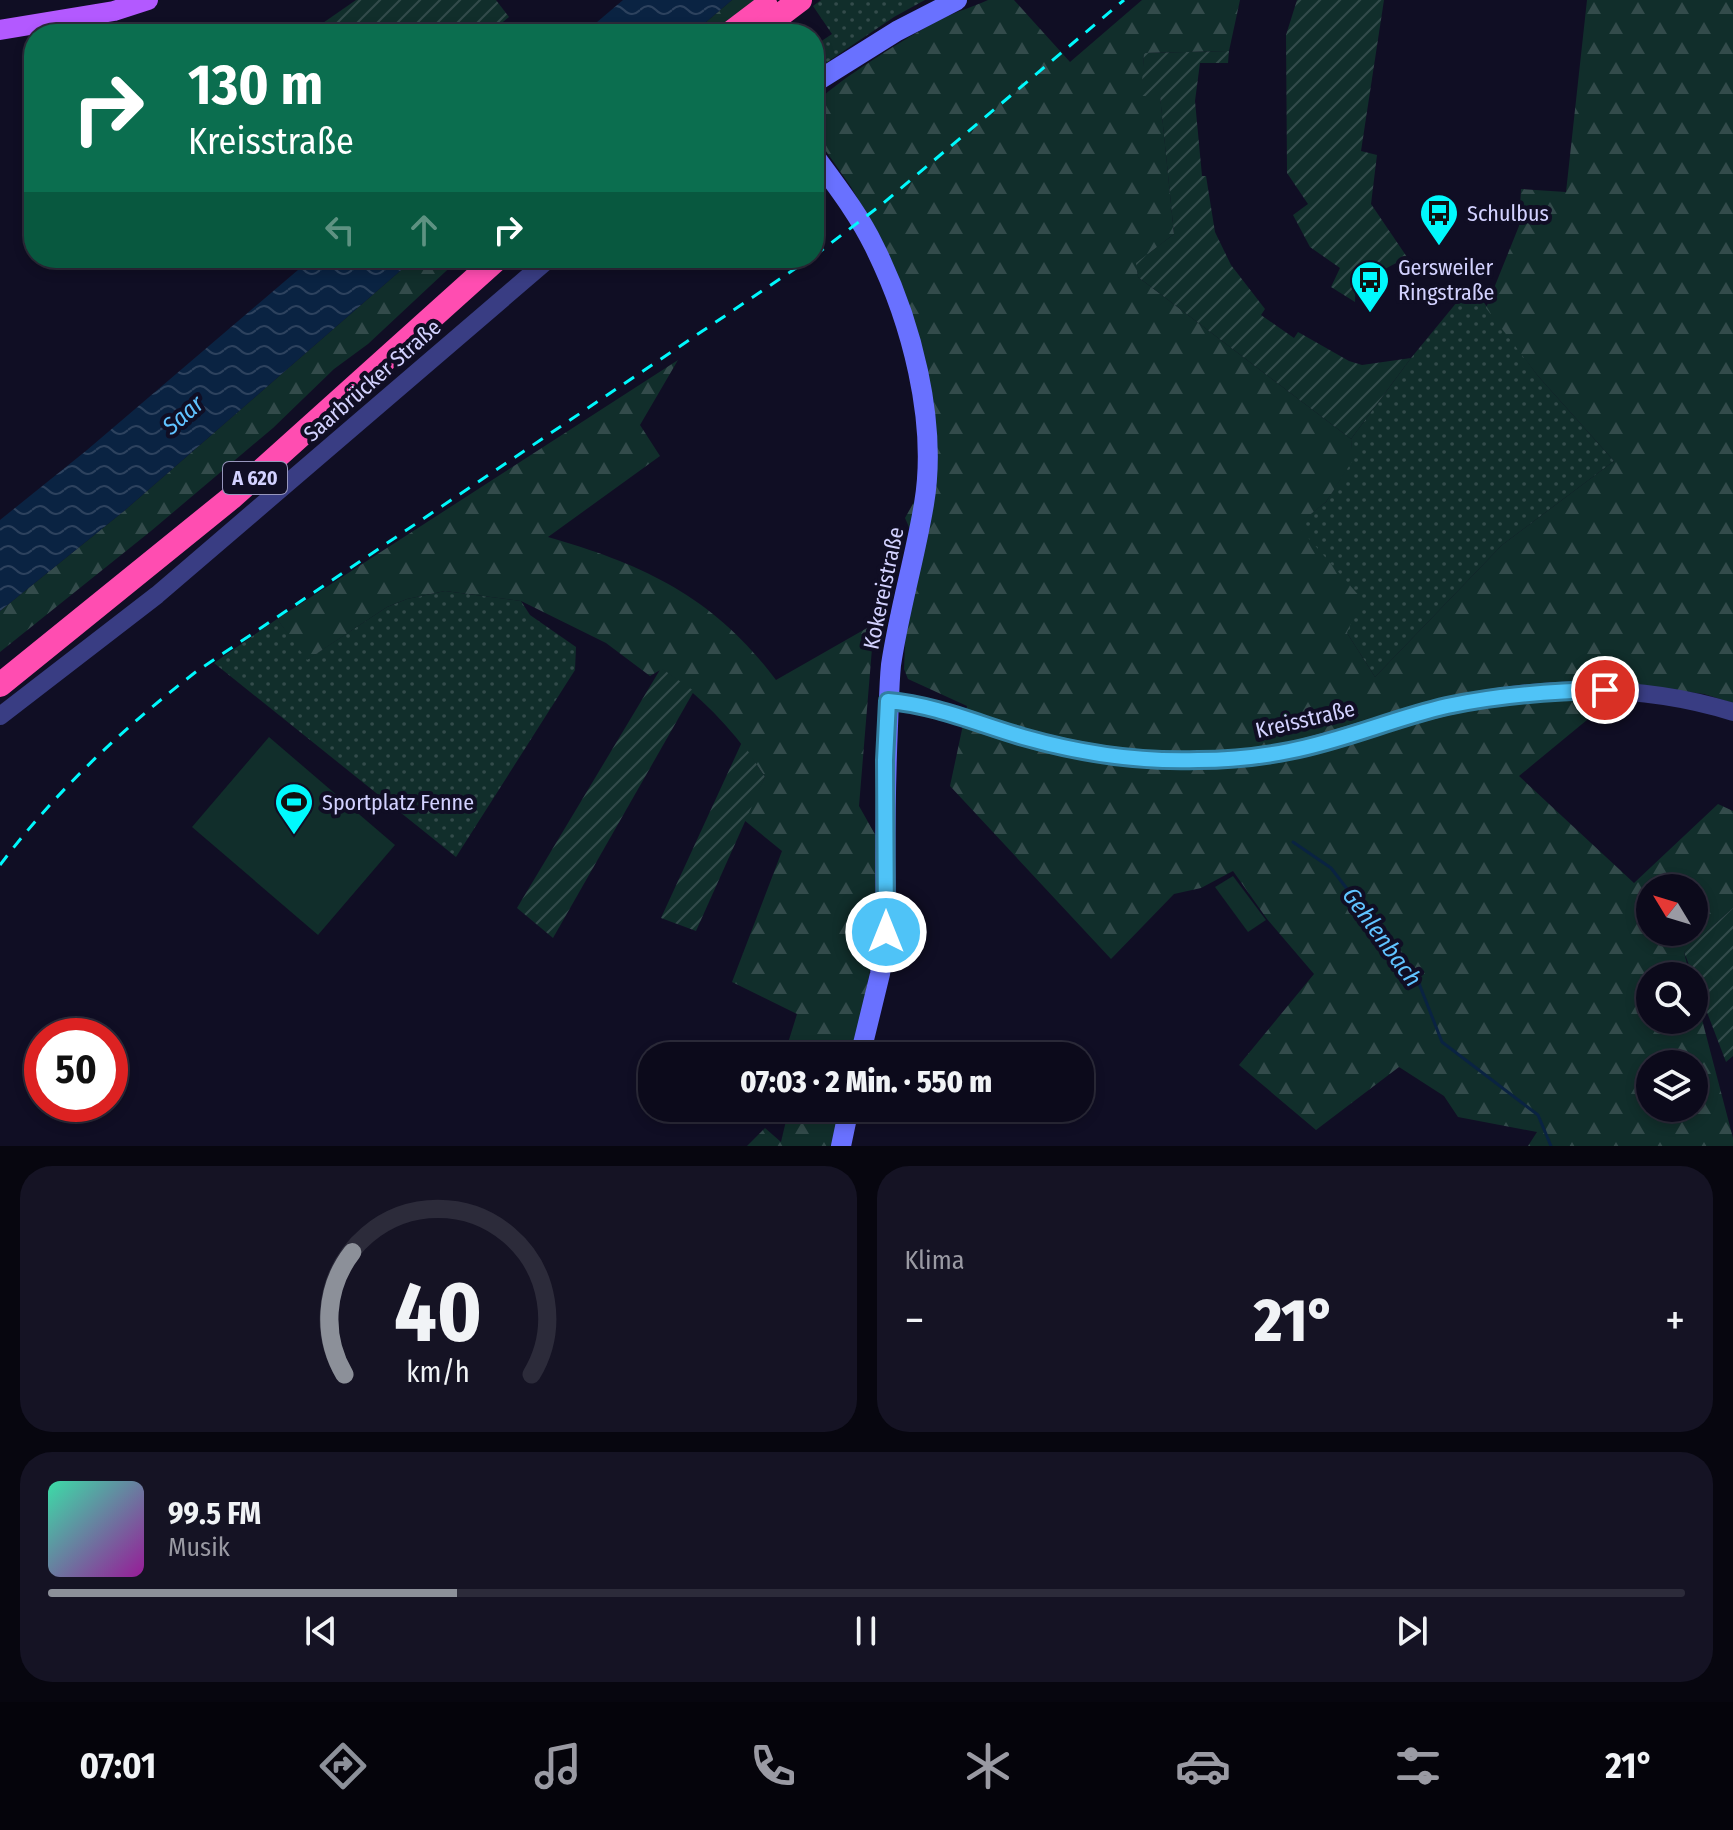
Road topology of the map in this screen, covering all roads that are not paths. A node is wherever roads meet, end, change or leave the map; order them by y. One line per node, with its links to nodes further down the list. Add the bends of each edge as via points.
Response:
1 (148, 0): 5 (main road)
2 (774, 0): 6 (highway)
3 (800, 0): 7 (highway)
4 (957, 0): 10 (main road)
5 (36, 24)
6 (742, 24)
7 (768, 24)
8 (24, 26): 9 (main road)
9 (0, 30)
10 (824, 77)
11 (824, 169): 17 (main road, Kokereistraße, via 853,208 898,296 927,438 925,504 895,642)
12 (464, 268): 15 (highway, A 620, via 220,487)
13 (487, 268): 16 (highway, A 620, via 231,498)
14 (538, 268): 19 (street, Saarbrücker Straße, via 157,595)
15 (0, 666)
16 (0, 685)
17 (888, 701): 18 (street, Kreisstraße, via 951,713 1055,745 1195,761 1291,751 1445,707 1554,690 1657,695); 20 (main road, Kokereistraße, via 886,932)
18 (1733, 712)
19 (0, 716)
20 (863, 1042)
21 (846, 1122): 22 (main road)
22 (841, 1146)

